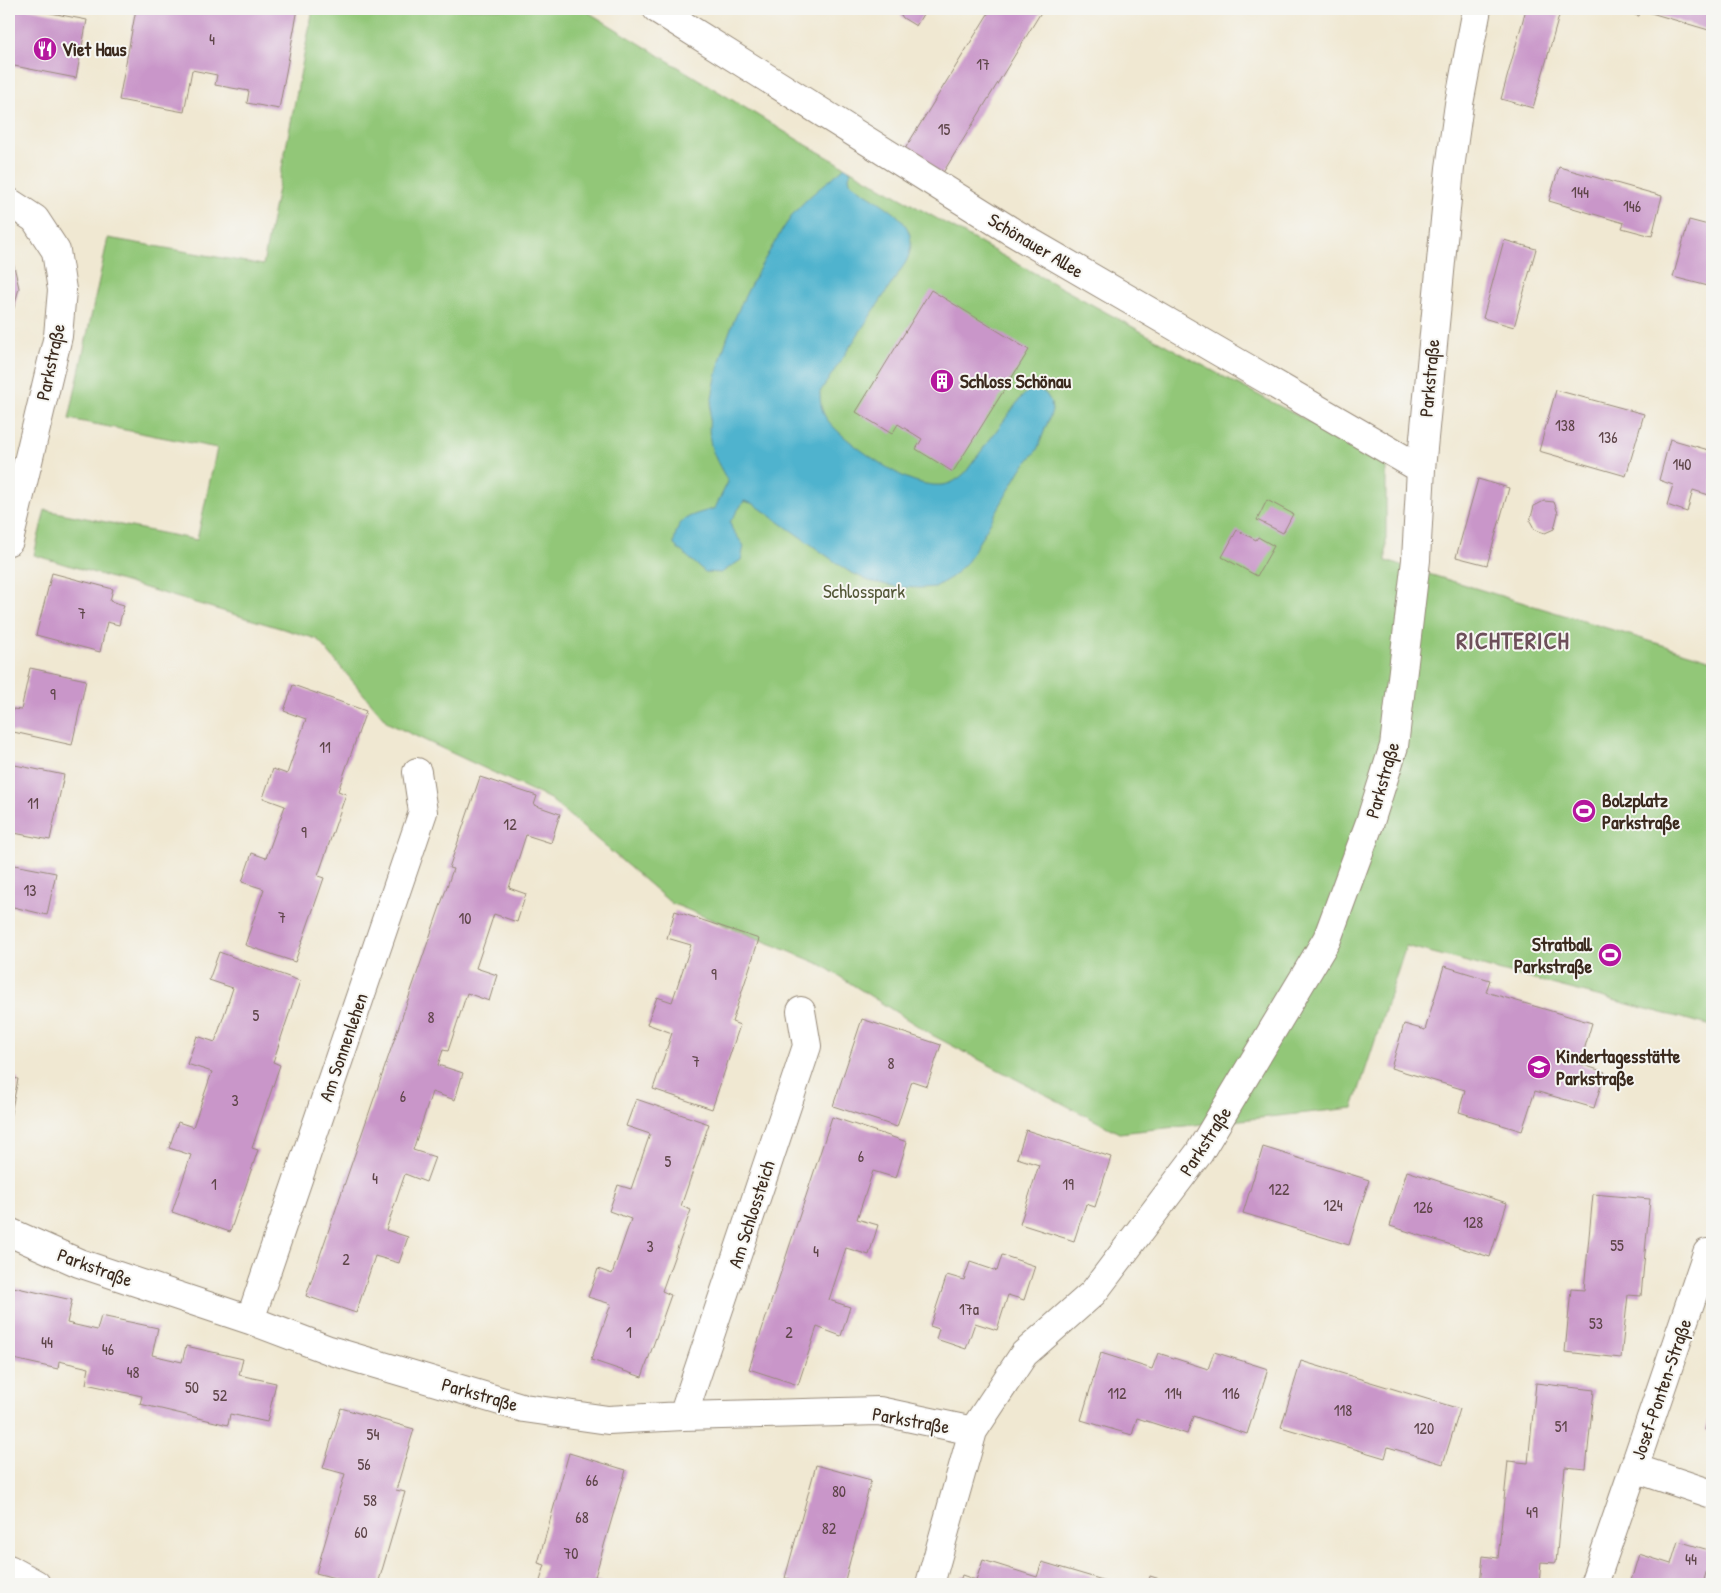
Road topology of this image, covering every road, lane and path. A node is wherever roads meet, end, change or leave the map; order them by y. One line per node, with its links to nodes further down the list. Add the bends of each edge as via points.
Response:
1 (657, 9): 4 (street, Schönauer Allee, via 1010,231)
2 (1477, 9): 4 (street, Parkstraße, via 1450,168)
3 (9, 202): 5 (street, Parkstraße, via 35,219 56,252 62,290 58,336)
4 (1421, 468): 12 (street, Parkstraße, via 1416,560 1394,746 1327,940 1199,1153 1093,1293 1024,1354)
5 (9, 541)
6 (417, 772): 10 (street, Am Sonnenlehen, via 422,812)
7 (801, 1010): 11 (street, Am Schlossteich, via 807,1046)
8 (9, 1232): 10 (street, Parkstraße, via 79,1263)
9 (1707, 1253): 13 (street, Josef-Ponten-Straße)
10 (250, 1320): 11 (street, Parkstraße, via 329,1350 524,1408 608,1420)
11 (683, 1416): 12 (street, Parkstraße, via 879,1411)
12 (973, 1431): 17 (street, Parkstraße)
13 (1634, 1468): 14 (street, Josef-Ponten-Straße); 18 (street, Josef-Ponten-Straße)
14 (1712, 1494)
15 (9, 1569): 16 (street)
16 (36, 1584)
17 (930, 1584)
18 (1594, 1584)

